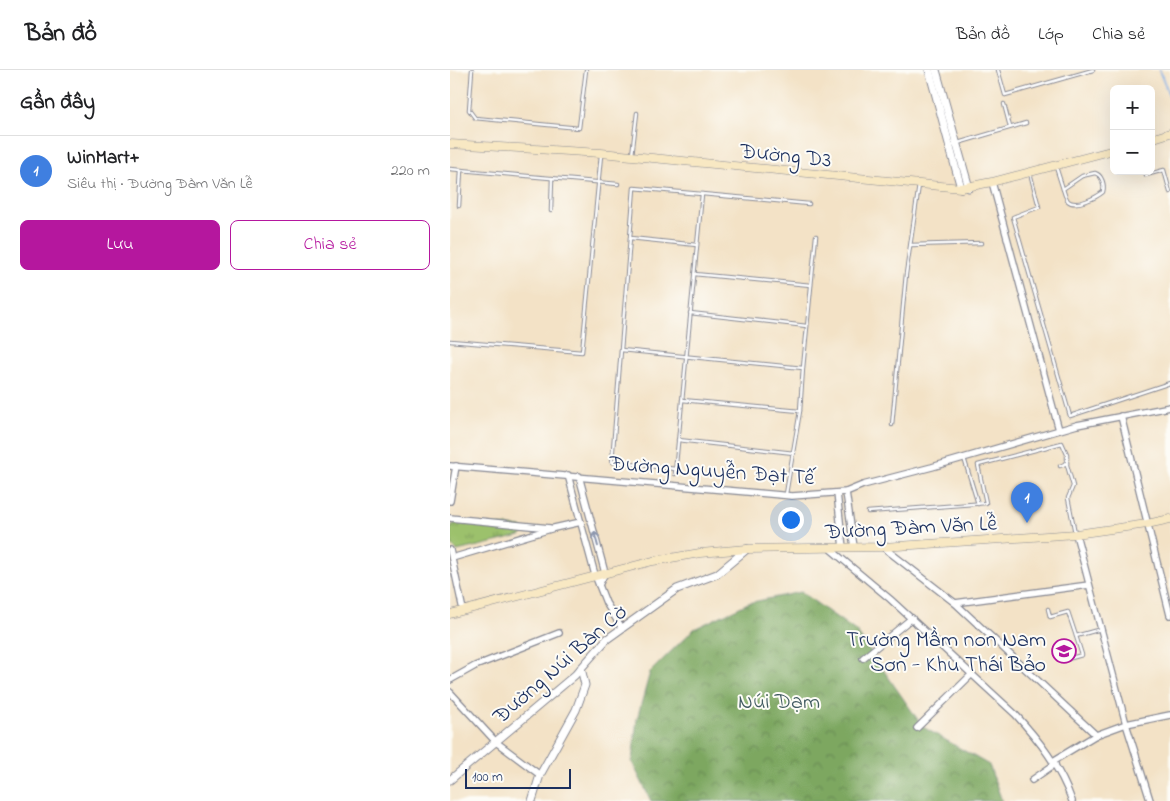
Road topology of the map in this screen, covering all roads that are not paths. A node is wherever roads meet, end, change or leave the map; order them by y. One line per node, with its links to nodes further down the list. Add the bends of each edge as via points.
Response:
1 (472, 70): 2 (lane, via 469,110 474,118 579,128)
2 (586, 70)
3 (929, 70): 14 (street)
4 (936, 70): 14 (street)
5 (998, 70): 6 (lane, via 1005,95)
6 (1093, 70)
7 (1004, 104): 10 (lane)
8 (637, 113): 17 (lane)
9 (1026, 122): 10 (lane)
10 (1010, 127): 14 (lane)
11 (1170, 133): 12 (main road)
12 (1155, 138)
13 (450, 144): 16 (main road, Đường D3)
14 (954, 144): 28 (street)
15 (1110, 151): 18 (main road, Đường D3)
16 (601, 153): 17 (main road, Đường D3); 24 (lane)
17 (632, 156): 27 (main road, Đường D3)
18 (1055, 166): 21 (main road, Đường D3); 29 (lane)
19 (450, 169): 20 (lane)
20 (461, 170): 23 (lane); 33 (lane)
21 (1030, 172): 25 (main road, Đường D3); 48 (lane, via 1040,207 1013,217 1070,416)
22 (1155, 172): 30 (lane, via 1164,170)
23 (552, 178): 24 (lane); 34 (lane)
24 (599, 182): 26 (lane); 44 (lane, via 582,352)
25 (992, 182): 28 (main road, Đường D3); 54 (street)
26 (618, 184)
27 (919, 185): 28 (main road, Đường D3); 39 (lane)
28 (965, 188)
29 (1063, 189): 29 (lane, via 1095,172 1101,177 1104,188 1101,194 1073,203)
30 (1170, 192)
31 (702, 194): 32 (lane); 36 (lane, via 634,188); 38 (lane)
32 (809, 204)
33 (459, 206)
34 (551, 211)
35 (816, 236): 41 (lane)
36 (630, 238): 38 (lane); 45 (lane)
37 (982, 243): 39 (lane)
38 (697, 245): 40 (lane)
39 (911, 245): 53 (lane)
40 (694, 274): 41 (lane); 42 (lane)
41 (811, 285): 43 (lane)
42 (690, 313): 43 (lane); 46 (lane)
43 (807, 326): 47 (lane)
44 (450, 341)
45 (621, 350): 46 (lane); 61 (lane, via 612,462)
46 (686, 357): 47 (lane); 49 (lane)
47 (803, 368): 51 (lane)
48 (1170, 383)
49 (682, 400): 51 (lane); 55 (lane)
50 (1170, 407): 52 (street, Đường Nguyễn Đạt Tế)
51 (800, 411): 56 (lane)
52 (1121, 416): 54 (street, Đường Nguyễn Đạt Tế); 74 (street)
53 (892, 425)
54 (1059, 430): 57 (street, Đường Nguyễn Đạt Tế)
55 (678, 440): 56 (lane); 61 (lane)
56 (794, 453): 67 (lane)
57 (964, 458): 65 (street, Đường Nguyễn Đạt Tế); 69 (lane)
58 (1067, 463): 60 (lane); 69 (lane, via 1062,443 978,465 986,503); 76 (lane, via 1073,486 1068,498)
59 (453, 466): 63 (street, Đường Nguyễn Đạt Tế); 68 (street)
60 (1060, 466)
61 (676, 469): 62 (lane)
62 (675, 474)
63 (568, 475): 64 (street, Đường Nguyễn Đạt Tế); 73 (street)
64 (579, 476): 67 (street, Đường Nguyễn Đạt Tế); 84 (street, one-way to 64)
65 (846, 492): 66 (street, Đường Nguyễn Đạt Tế); 77 (street)
66 (837, 493): 67 (street, Đường Nguyễn Đạt Tế); 80 (street)
67 (786, 495)
68 (450, 501)
69 (978, 504): 70 (lane)
70 (868, 512)
71 (450, 518): 75 (street)
72 (1170, 519): 74 (main road, Đường Đàm Văn Lễ)
73 (581, 522): 75 (street); 85 (street)
74 (1147, 524): 76 (main road, Đường Đàm Văn Lễ); 92 (street)
75 (554, 528): 83 (street)
76 (1076, 534): 78 (main road, Đường Đàm Văn Lễ); 87 (street)
77 (854, 547): 78 (main road, Đường Đàm Văn Lễ); 80 (main road, Đường Đàm Văn Lễ)
78 (883, 547): 88 (street)
79 (829, 548): 80 (main road, Đường Đàm Văn Lễ); 81 (main road, Đường Đàm Văn Lễ); 93 (street)
80 (843, 548)
81 (747, 549): 84 (main road, Đường Đàm Văn Lễ, via 662,559); 94 (street, Đường Núi Bàn Cờ, via 718,574 677,589)
82 (450, 550): 83 (street)
83 (452, 558): 90 (street)
84 (605, 572): 85 (main road, Đường Đàm Văn Lễ); 86 (street)
85 (595, 575): 86 (street); 90 (main road, Đường Đàm Văn Lễ)
86 (599, 585): 94 (street)
87 (1089, 585): 88 (street); 95 (street)
88 (955, 602): 107 (street)
89 (1048, 609): 97 (lane, via 1050,617 1068,612)
90 (463, 610): 91 (main road, Đường Đàm Văn Lễ)
91 (450, 614)
92 (1170, 615)
93 (912, 618): 98 (street); 101 (street)
94 (622, 628): 100 (street, Đường Núi Bàn Cờ, via 607,639)
95 (1101, 630): 97 (lane); 105 (street)
96 (558, 632): 102 (street, via 475,666)
97 (1076, 636): 99 (lane, via 1082,655)
98 (863, 658)
99 (1064, 660)
100 (581, 668): 108 (street, Đường Núi Bàn Cờ); 110 (street, via 585,685 576,710)
101 (972, 674): 106 (street); 109 (street, via 1033,734)
102 (450, 680)
103 (450, 692): 108 (street)
104 (1170, 715): 105 (street)
105 (1126, 724): 107 (street); 113 (street)
106 (917, 728)
107 (1096, 735): 109 (street)
108 (496, 742): 110 (street); 111 (street, Đường Núi Bàn Cờ)
109 (1054, 763): 112 (street); 115 (street)
110 (540, 774): 114 (street)
111 (450, 780)
112 (1032, 780)
113 (1150, 800)
114 (532, 801)
115 (1072, 801)

